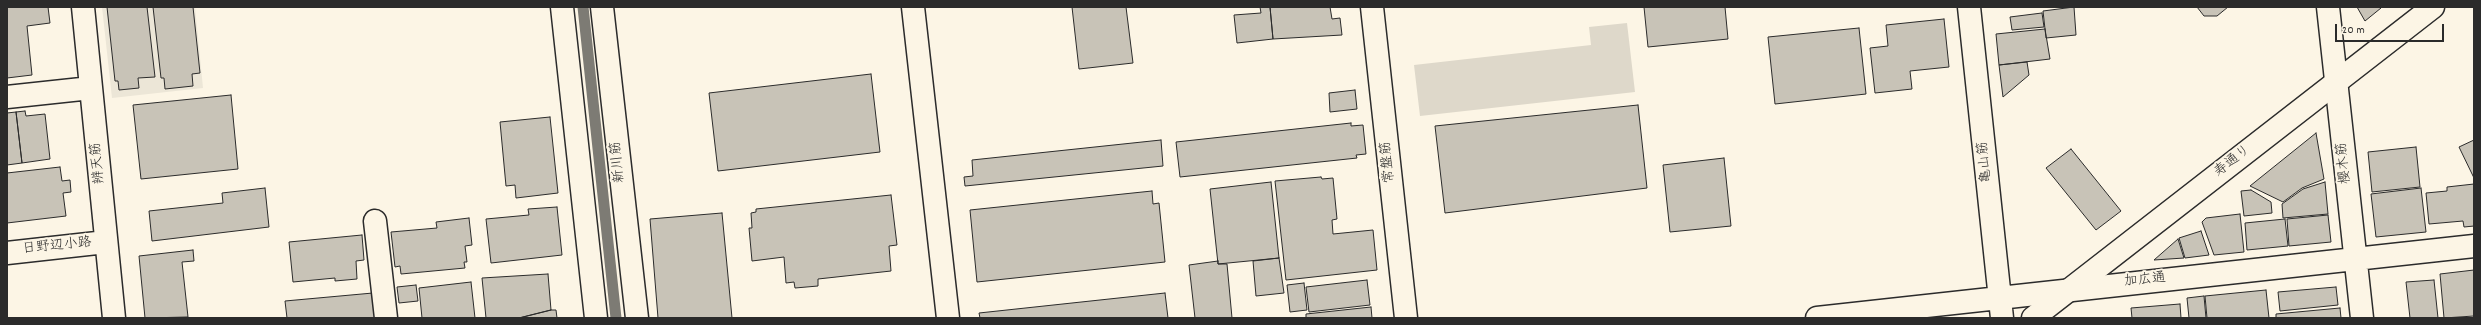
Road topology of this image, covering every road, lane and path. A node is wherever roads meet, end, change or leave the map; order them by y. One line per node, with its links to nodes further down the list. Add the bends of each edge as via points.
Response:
1 (83, 7): 10 (street, 辨天筋)
2 (562, 7): 21 (street)
3 (602, 7): 22 (street, 新川筋)
4 (913, 7): 23 (street)
5 (1372, 7): 24 (street, 常盤筋)
6 (1969, 7): 18 (street, 亀山筋)
7 (2328, 7): 9 (street, 櫻木筋)
8 (2433, 7): 9 (street, 寿通り)
9 (2336, 82): 16 (street, 櫻木筋); 17 (street, 寿通り)
10 (91, 88): 11 (street); 13 (street, 辨天筋)
11 (7, 98)
12 (375, 221): 20 (street)
13 (106, 242): 15 (street, 日野辺小路); 19 (street, 辨天筋)
14 (2474, 246): 16 (street, 加広通)
15 (7, 253)
16 (2356, 259): 17 (street, 加広通); 27 (street, 櫻木筋)
17 (2071, 289): 18 (street, 加広通); 26 (street, 寿通り)
18 (2001, 308): 25 (street, 加広通)
19 (114, 318)
20 (386, 318)
21 (596, 318)
22 (637, 318)
23 (948, 318)
24 (1406, 318)
25 (1817, 318)
26 (2033, 318)
27 (2362, 318)

